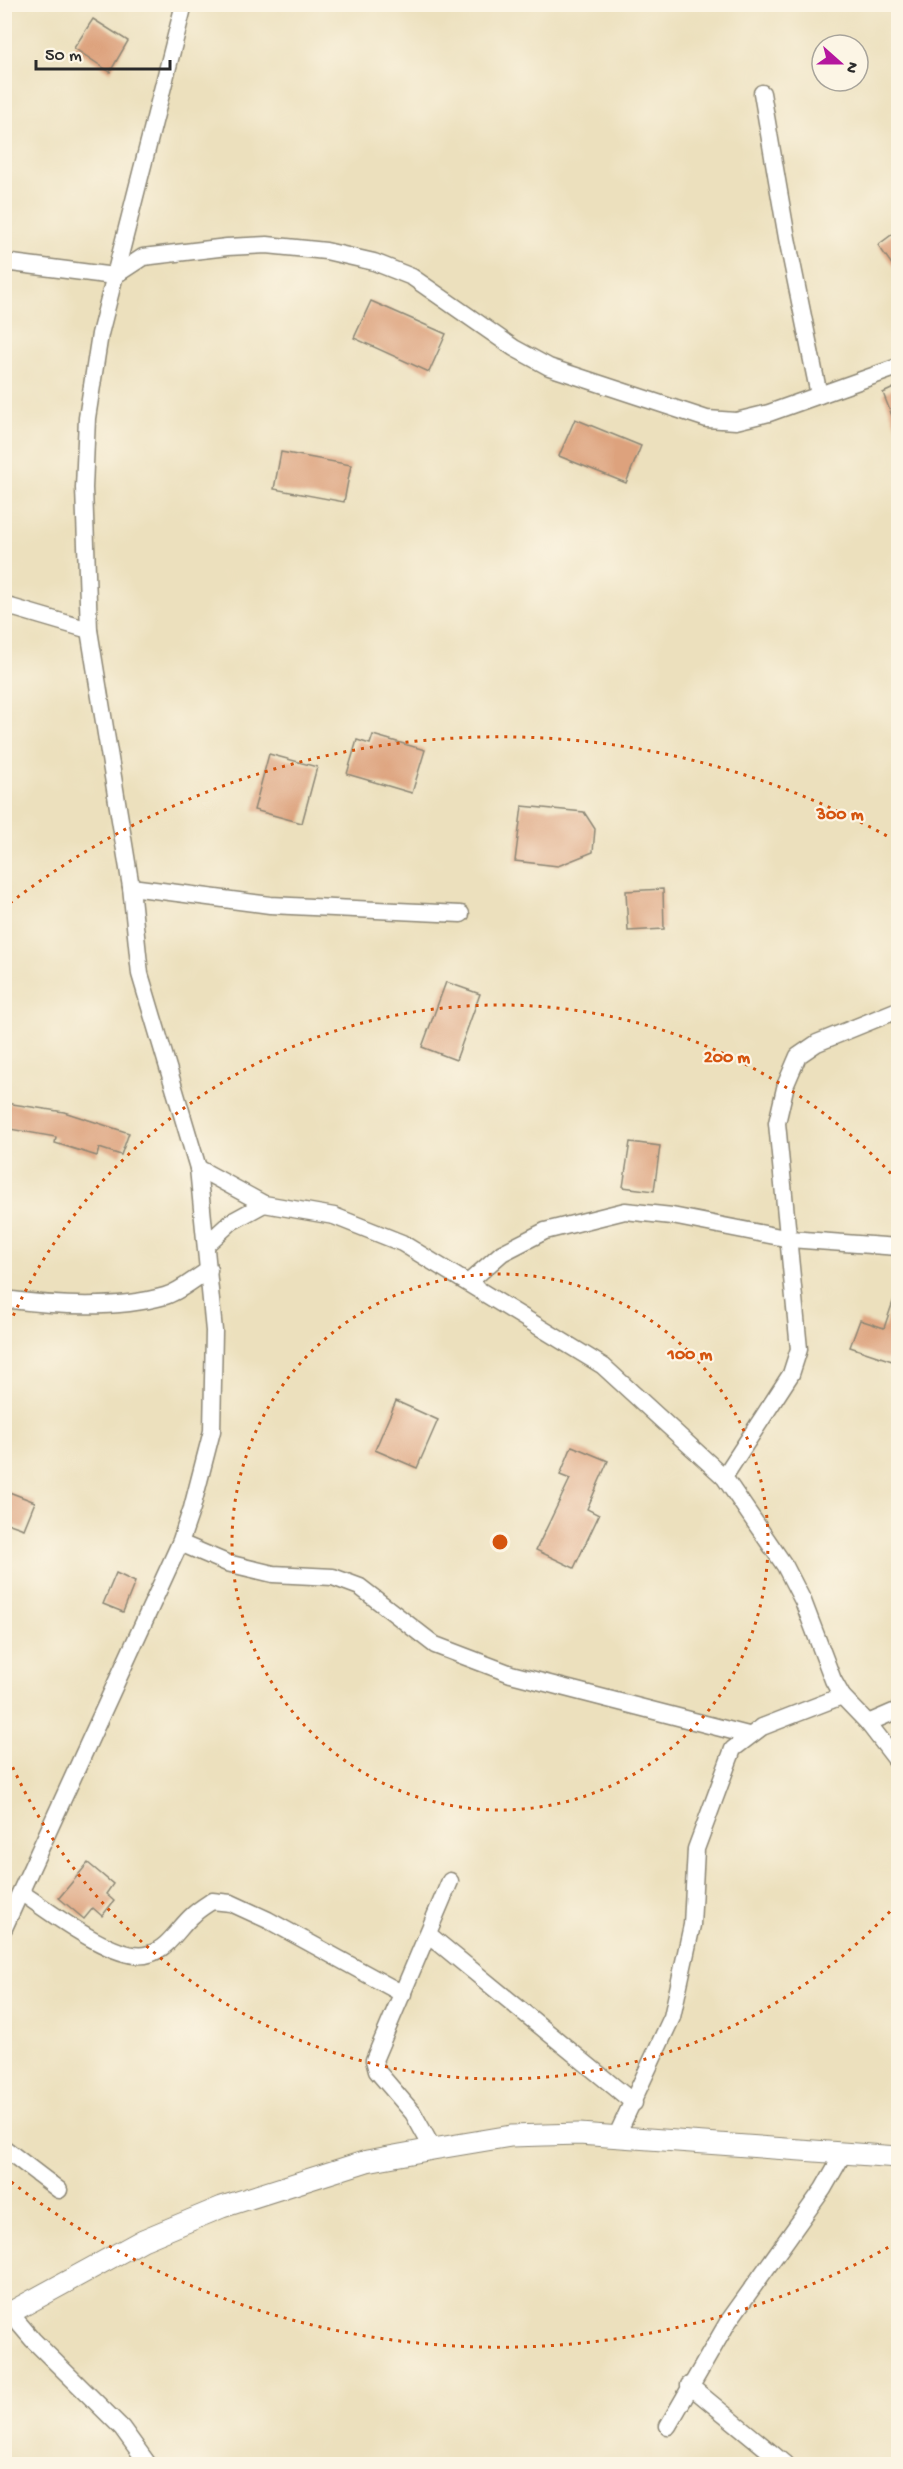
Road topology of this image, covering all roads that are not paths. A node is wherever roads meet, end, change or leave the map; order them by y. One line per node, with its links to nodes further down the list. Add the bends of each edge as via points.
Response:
1 (184, 4): 3 (street)
2 (762, 93): 8 (street)
3 (123, 238): 4 (street); 6 (street)
4 (143, 257): 6 (street); 8 (street, via 267,245 326,251 374,262 412,277 497,337 549,367 707,419 735,421)
5 (4, 262): 6 (street)
6 (114, 276): 10 (street, via 87,418 84,488)
7 (898, 367): 8 (street)
8 (819, 395)
9 (4, 605): 10 (street)
10 (89, 630): 11 (street)
11 (131, 887): 12 (street, via 270,905); 14 (street, via 140,974)
12 (461, 914)
13 (898, 1010): 16 (street, via 817,1043 798,1056 786,1084 777,1123)
14 (198, 1168): 15 (street); 17 (street)
15 (264, 1204): 17 (street, via 231,1222); 20 (street, via 334,1216 402,1243)
16 (790, 1239): 18 (street); 20 (street, via 625,1211 545,1231 502,1253); 22 (street, via 800,1349 791,1374)
17 (206, 1245): 19 (street)
18 (898, 1247)
19 (208, 1270): 21 (street, via 167,1296 120,1303 44,1305); 23 (street, via 214,1331 212,1431)
20 (469, 1282): 22 (street, via 603,1366)
21 (4, 1299)
22 (724, 1478): 24 (street, via 785,1566)
23 (180, 1543): 27 (street, via 227,1563 273,1574 333,1577 360,1587 435,1645 511,1674); 30 (street)
24 (842, 1696): 26 (street); 27 (street)
25 (898, 1710): 26 (street)
26 (868, 1723): 28 (street)
27 (748, 1735): 34 (street, via 733,1749 726,1763 696,1849 692,1925 684,1971 672,2016)
28 (898, 1762)
29 (450, 1881): 32 (street)
30 (22, 1893): 31 (street); 33 (street, via 88,1938 124,1952 148,1955 172,1940 193,1915 212,1901 231,1903)
31 (4, 1928)
32 (428, 1934): 33 (street); 34 (street)
33 (403, 1994): 37 (street, via 374,2060 377,2071 413,2113)
34 (634, 2103): 35 (street)
35 (617, 2135): 37 (street, via 511,2136); 38 (street)
36 (4, 2148): 40 (street)
37 (433, 2149): 41 (street, via 367,2161 222,2207 143,2240)
38 (843, 2154): 39 (street); 42 (street)
39 (898, 2157)
40 (59, 2190)
41 (7, 2315): 44 (street, via 116,2422)
42 (689, 2385): 43 (street); 45 (street)
43 (668, 2426)
44 (148, 2464)
45 (785, 2464)

